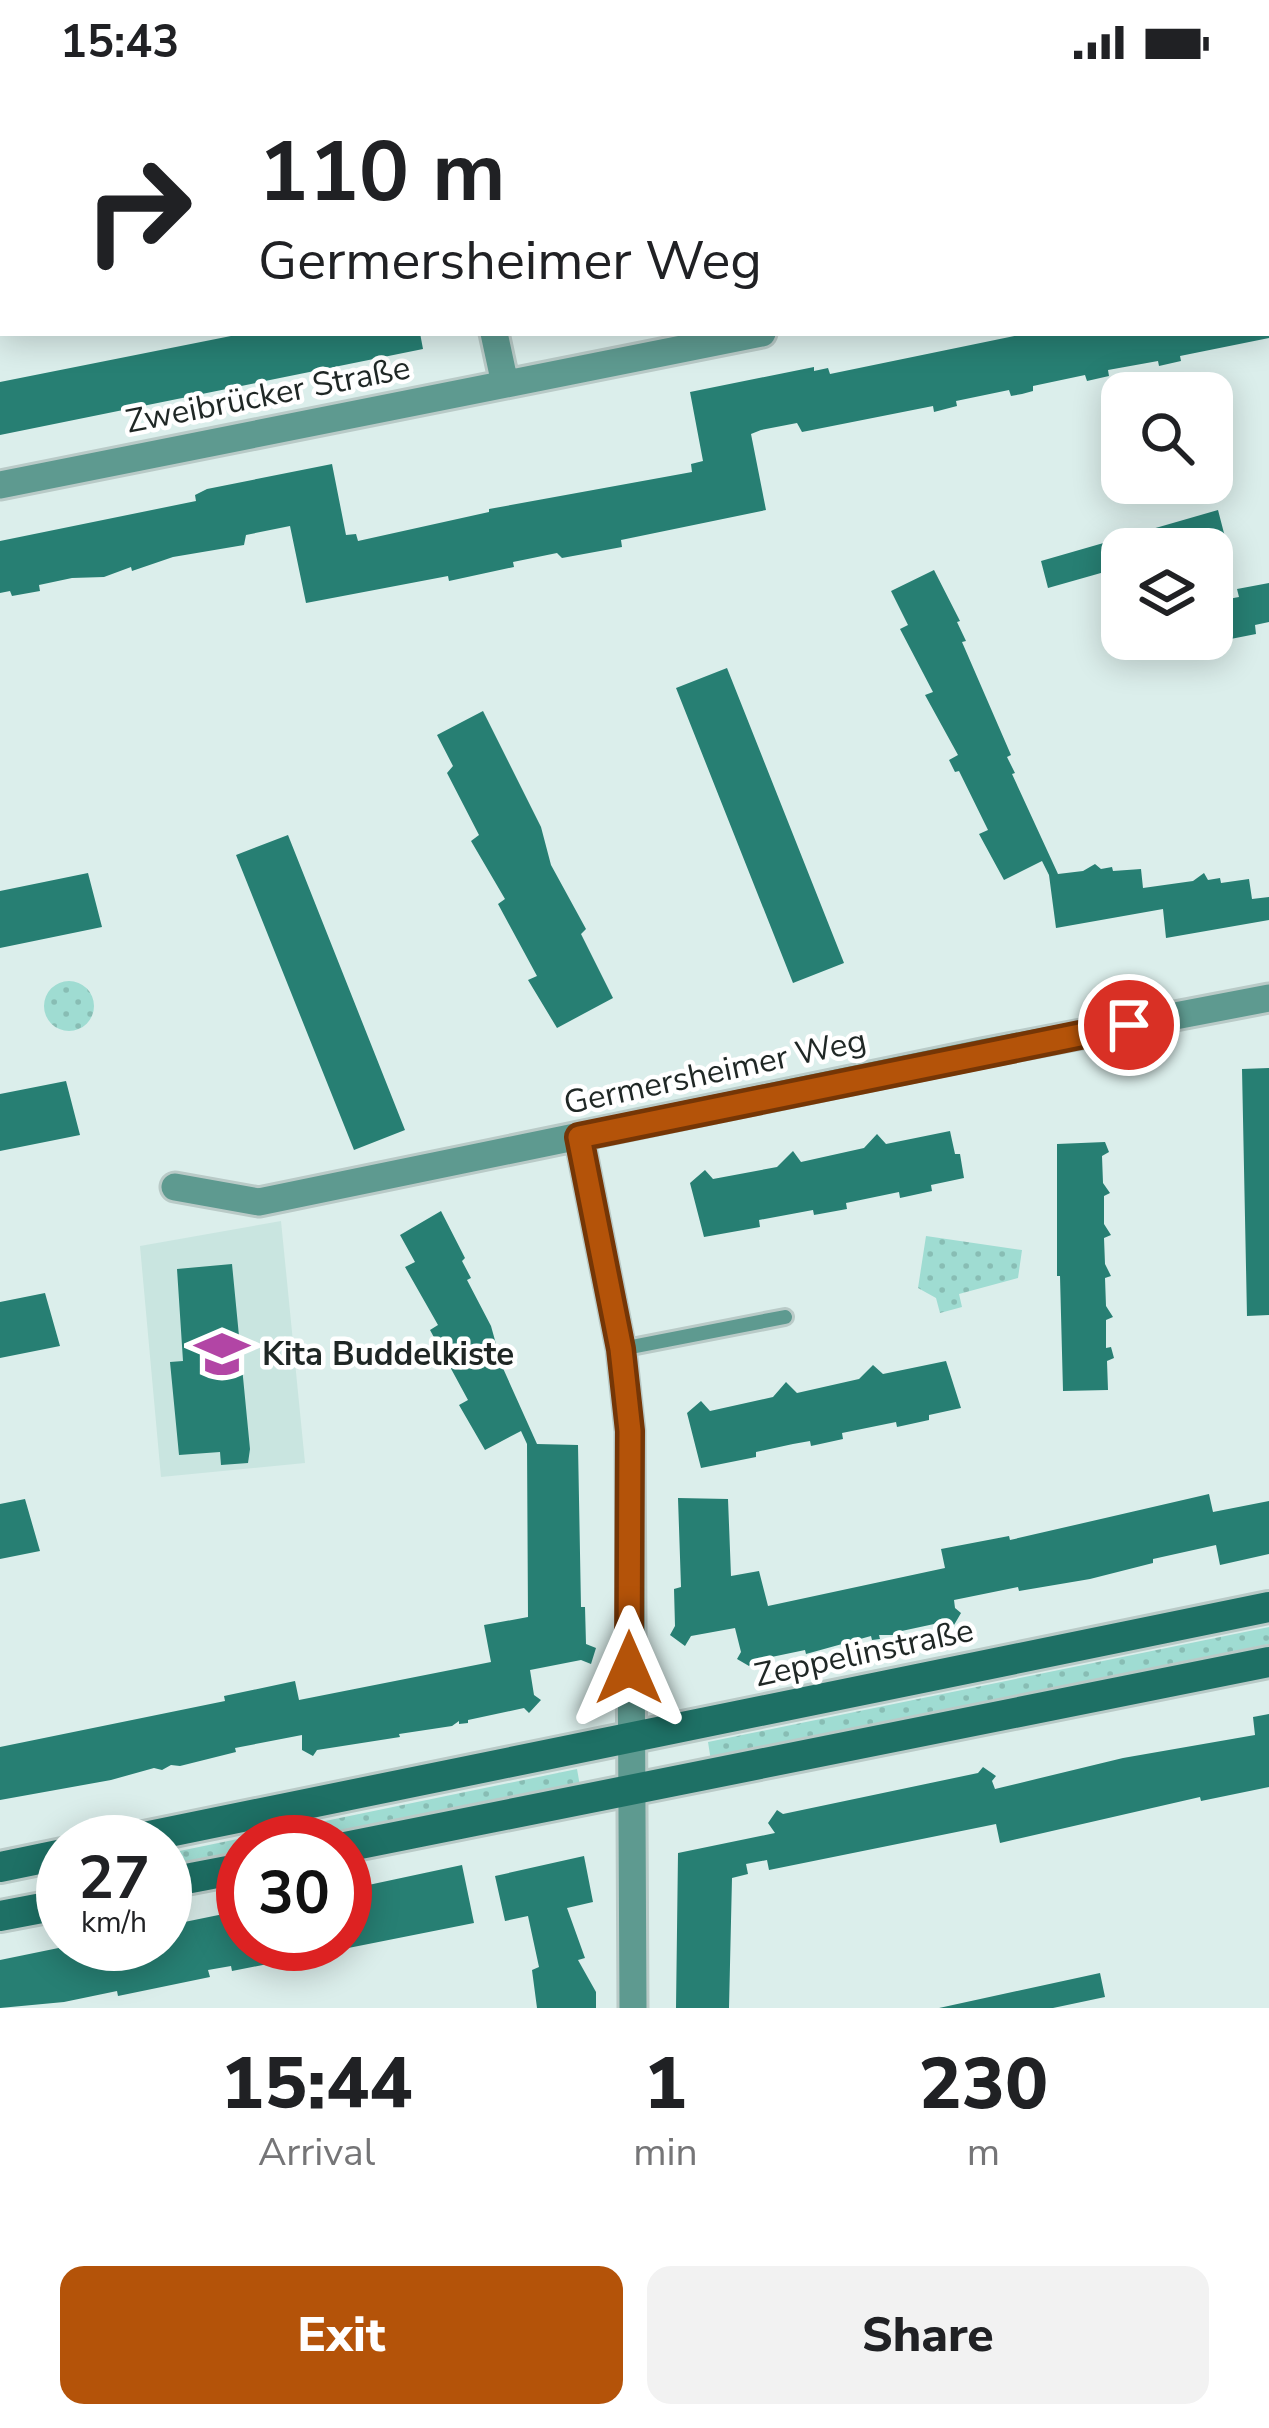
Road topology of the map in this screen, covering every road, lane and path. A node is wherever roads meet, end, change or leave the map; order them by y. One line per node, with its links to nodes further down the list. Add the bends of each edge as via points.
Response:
1 (495, 336): 3 (street)
2 (748, 336): 3 (street, Zweibrücker Straße)
3 (505, 384): 4 (street, Zweibrücker Straße)
4 (0, 485)
5 (1269, 998): 6 (street, Germersheimer Weg)
6 (579, 1137): 7 (street, Germersheimer Weg, via 259,1202); 9 (street)
7 (175, 1187)
8 (784, 1317): 9 (lane)
9 (621, 1349): 12 (street, via 630,1431)
10 (1269, 1607): 12 (street, Zeppelinstraße)
11 (1269, 1662): 13 (street)
12 (629, 1738): 13 (street); 14 (street, Zeppelinstraße)
13 (631, 1790): 15 (street); 20 (street)
14 (192, 1827)
15 (372, 1842)
16 (36, 1860): 17 (street)
17 (0, 1867)
18 (36, 1909): 19 (street)
19 (0, 1916)
20 (633, 2008)

